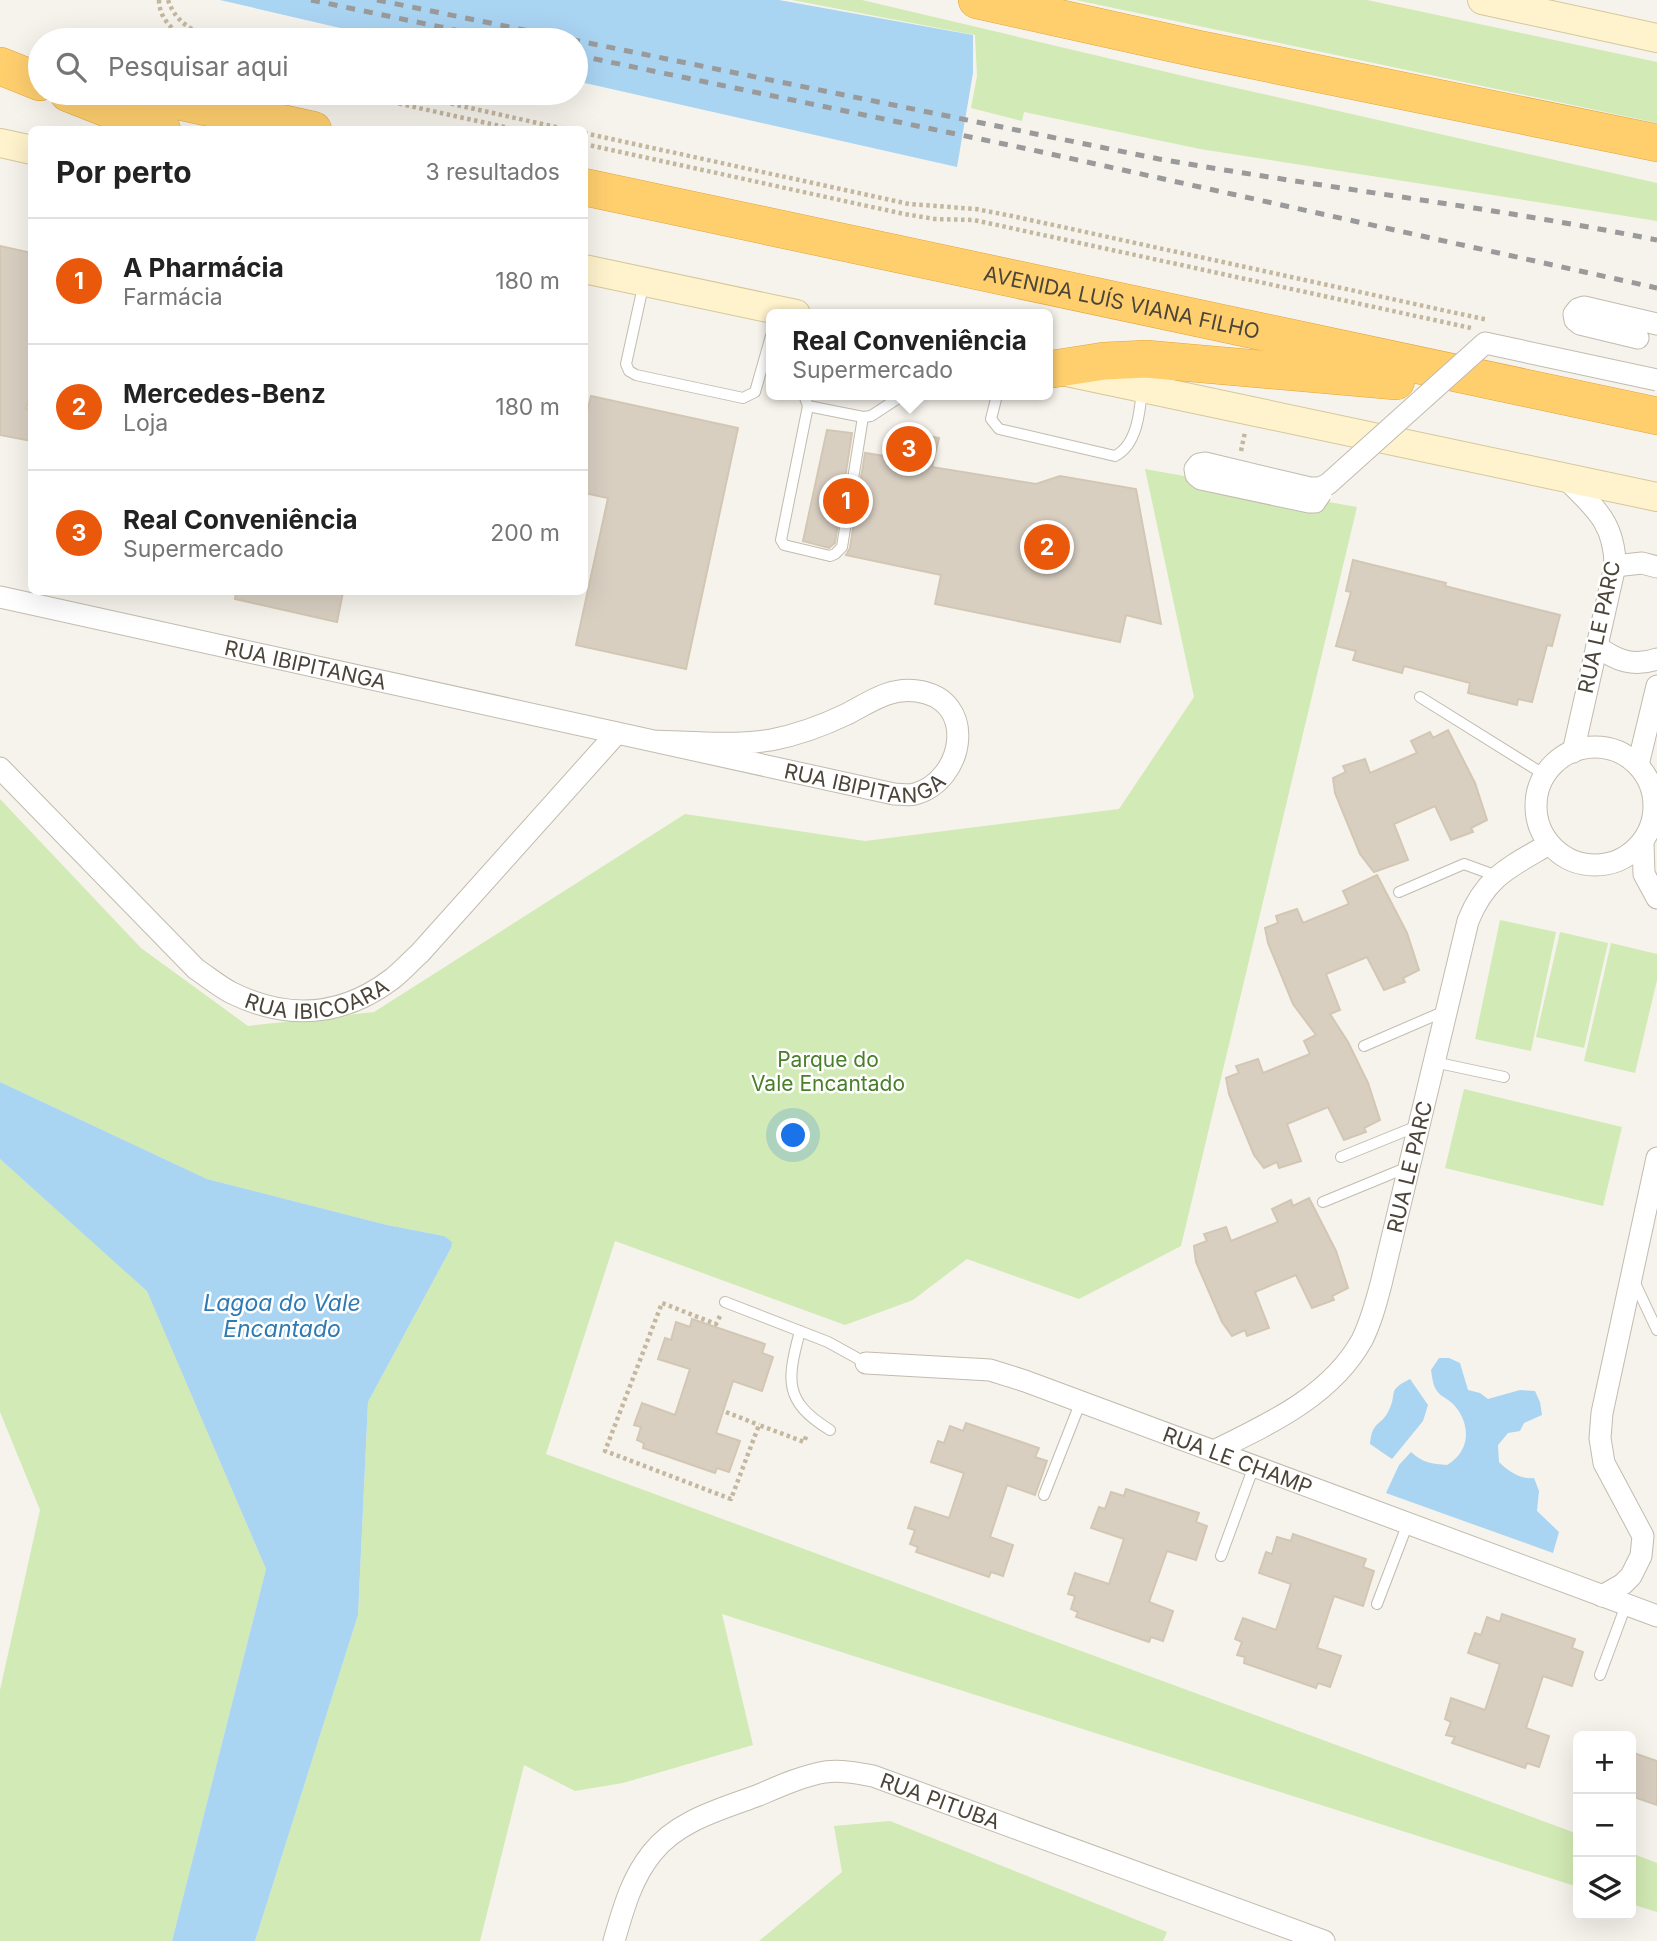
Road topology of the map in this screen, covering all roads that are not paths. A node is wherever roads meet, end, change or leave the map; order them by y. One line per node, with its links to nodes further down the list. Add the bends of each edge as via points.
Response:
1 (977, 0): 12 (highway)
2 (1482, 0): 3 (main road)
3 (1657, 38)
4 (0, 64): 5 (highway); 6 (highway)
5 (28, 69)
6 (28, 77)
7 (98, 105): 9 (highway)
8 (197, 105): 10 (highway)
9 (152, 126)
10 (294, 126)
11 (0, 143): 13 (main road)
12 (1657, 143)
13 (28, 149)
14 (588, 188): 25 (highway, AVENIDA LUÍS VIANA FILHO)
15 (588, 270): 16 (main road)
16 (644, 282): 17 (main road); 20 (lane, via 626,364 629,371 743,398 755,392)
17 (766, 314)
18 (1657, 324): 19 (street, via 1584,307 1574,314 1580,324)
19 (1638, 338)
20 (766, 359)
21 (1053, 368): 25 (highway, via 1146,359)
22 (1053, 369): 24 (main road)
23 (1657, 380): 32 (street, bridge, via 1485,343 1320,488 1205,464 1195,469 1201,479 1309,502 1315,502)
24 (1142, 388): 28 (lane, via 1135,430 1126,448 1115,456 999,429 991,419); 31 (main road)
25 (1573, 398): 29 (highway, AVENIDA LUÍS VIANA FILHO)
26 (806, 400): 30 (lane); 30 (lane, via 781,540 784,545 830,556 842,547)
27 (896, 400): 30 (lane, via 878,414)
28 (996, 400)
29 (1657, 416)
30 (863, 417)
31 (1564, 477): 33 (main road); 34 (street, RUA LE PARC, via 1603,517 1612,534)
32 (1321, 493)
33 (1657, 498)
34 (1615, 566): 35 (street, via 1643,563); 37 (street, RUA LE PARC)
35 (1657, 567)
36 (0, 597): 41 (street, RUA IBIPITANGA)
37 (1597, 646): 38 (street, via 1628,662); 43 (street, RUA LE PARC)
38 (1657, 659)
39 (1657, 687): 44 (street)
40 (1420, 697): 46 (lane)
41 (617, 733): 42 (street, RUA IBIPITANGA); 45 (street, RUA IBICOARA, via 420,953 391,980 320,1012 291,1012 257,1004 196,969)
42 (653, 741): 42 (street, RUA IBIPITANGA, via 894,794 915,794 948,769 958,749 959,728 952,710 938,698 898,690 810,729 772,740)
43 (1573, 752): 44 (street, via 1587,748 1614,751); 46 (street)
44 (1638, 765): 47 (street, via 1650,783 1654,803)
45 (0, 768)
46 (1545, 775): 48 (street, via 1536,810)
47 (1650, 835): 48 (street, via 1630,855 1597,866 1563,856); 51 (street, via 1644,874)
48 (1549, 844): 49 (street, RUA LE PARC)
49 (1497, 876): 50 (lane, via 1464,864); 52 (street, RUA LE PARC, via 1484,889 1468,921)
50 (1399, 892)
51 (1657, 898)
52 (1447, 1010): 53 (lane); 54 (street, RUA LE PARC)
53 (1364, 1046)
54 (1434, 1062): 55 (lane); 56 (street, RUA LE PARC)
55 (1504, 1077)
56 (1420, 1125): 57 (lane); 59 (street, RUA LE PARC)
57 (1341, 1157)
58 (1657, 1158): 61 (street)
59 (1409, 1166): 60 (lane); 68 (street, RUA LE PARC, via 1374,1310 1362,1339 1328,1383 1268,1424)
60 (1323, 1202)
61 (1632, 1275): 63 (lane); 72 (street, via 1600,1438 1604,1463)
62 (725, 1302): 64 (lane)
63 (1657, 1330)
64 (800, 1331): 65 (lane); 67 (lane, via 790,1378 794,1395 801,1409)
65 (866, 1363): 66 (street, RUA LE CHAMP, via 990,1370)
66 (1081, 1401): 68 (street, RUA LE CHAMP); 70 (lane)
67 (830, 1430)
68 (1214, 1451): 69 (street, RUA LE CHAMP)
69 (1254, 1466): 71 (street, RUA LE CHAMP); 73 (lane)
70 (1044, 1494)
71 (1408, 1523): 74 (street, RUA LE CHAMP); 75 (lane)
72 (1650, 1545): 74 (street, via 1631,1576)
73 (1222, 1556)
74 (1602, 1596): 76 (street, RUA LE CHAMP)
75 (1377, 1604)
76 (1626, 1605): 77 (street, RUA LE CHAMP); 78 (lane)
77 (1657, 1616)
78 (1600, 1675)
79 (1293, 1936): 80 (street, RUA PITUBA, via 873,1776 827,1772 698,1818 675,1831 636,1875); 81 (street, RUA PITUBA)
80 (614, 1941)
81 (1324, 1941)

